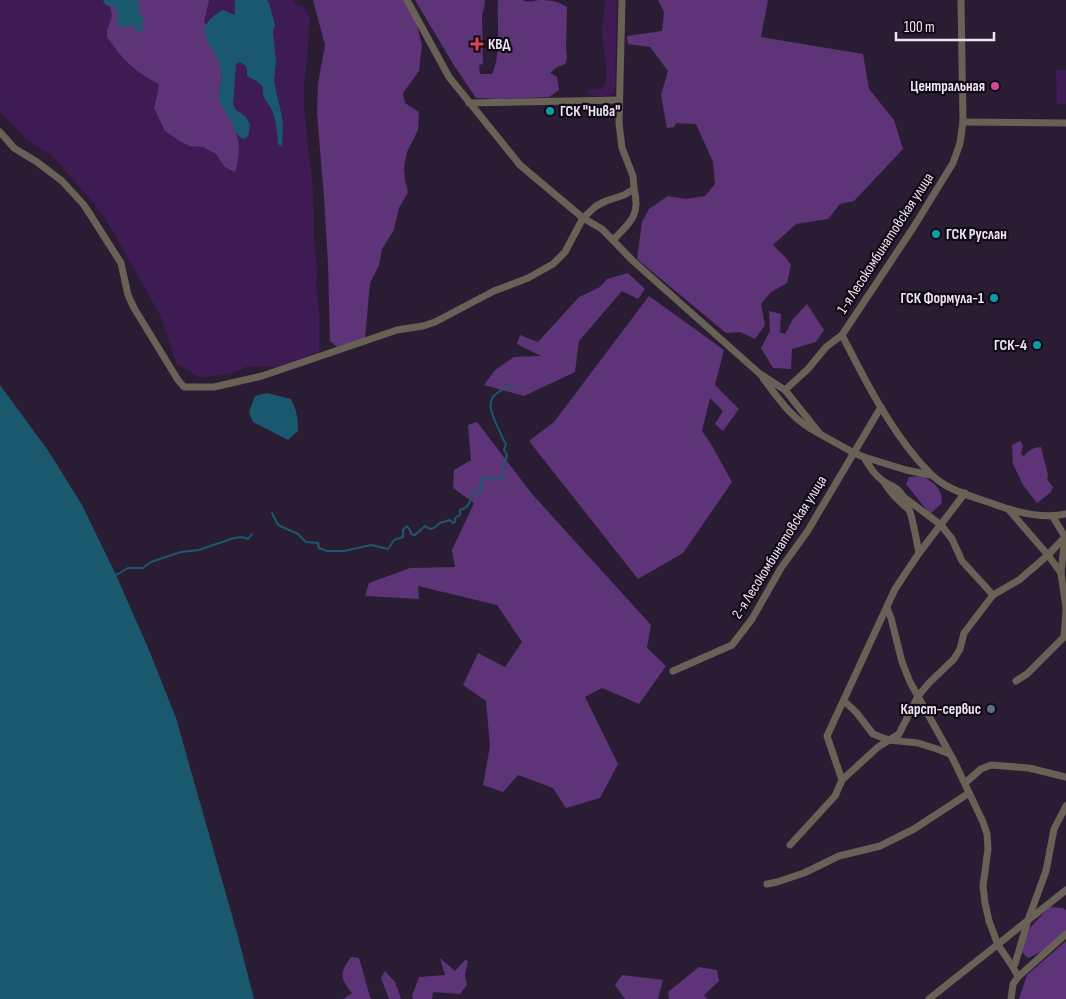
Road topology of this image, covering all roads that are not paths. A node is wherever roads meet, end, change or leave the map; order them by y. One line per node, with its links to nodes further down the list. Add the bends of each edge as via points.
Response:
1 (407, 0): 5 (street, via 449,77)
2 (622, 0): 4 (street)
3 (961, 0): 6 (street, 1-я Лесокомбинатовская улица)
4 (619, 100): 5 (street); 9 (street, via 622,148 633,176)
5 (469, 102): 10 (street, via 520,165)
6 (963, 122): 7 (street); 12 (street, 1-я Лесокомбинатовская улица, via 953,163)
7 (1066, 123)
8 (0, 132): 10 (street, via 14,148 62,181 84,205 121,264 134,308 184,387 214,386 262,376 397,330 435,322 553,264 565,252)
9 (634, 189): 10 (street, via 596,206); 11 (street, via 635,213 630,224)
10 (583, 218): 11 (street)
11 (613, 240): 13 (street)
12 (842, 335): 14 (street); 15 (street, 1-я Лесокомбинатовская улица)
13 (760, 374): 14 (street); 16 (street, via 792,415)
14 (785, 390): 16 (street)
15 (881, 407): 17 (street, 2-я Лесокомбинатовская улица); 19 (street, 1-я Лесокомбинатовская улица)
16 (820, 434): 17 (street)
17 (854, 453): 18 (street); 37 (street, 2-я Лесокомбинатовская улица, via 807,532 732,644)
18 (864, 457): 19 (street); 20 (street)
19 (931, 475): 21 (street)
20 (883, 481): 22 (street, via 898,489); 23 (street)
21 (965, 493): 24 (street); 27 (street)
22 (905, 498): 23 (street); 27 (street)
23 (909, 509): 29 (street)
24 (1009, 510): 26 (street); 30 (street)
25 (1066, 514): 26 (street)
26 (1053, 517): 28 (street)
27 (940, 525): 29 (street); 32 (street, via 962,561)
28 (1065, 536): 30 (street); 31 (street)
29 (919, 553): 33 (street, via 895,589)
30 (1048, 555): 31 (street); 32 (street, via 1019,580)
31 (1061, 573): 34 (street)
32 (993, 594): 39 (street, via 964,633 954,659)
33 (887, 608): 39 (street, via 902,662); 40 (street)
34 (1066, 609): 35 (street)
35 (1064, 637): 36 (street); 38 (street)
36 (1066, 646)
37 (673, 671)
38 (1016, 681)
39 (918, 696): 41 (street, via 898,734); 42 (street)
40 (844, 701): 41 (street, via 873,734); 44 (street, via 827,736)
41 (889, 740): 42 (street, via 918,743); 44 (street)
42 (950, 754): 45 (street)
43 (1066, 777): 45 (street, via 1029,768 991,765)
44 (842, 780): 48 (street, via 835,796)
45 (964, 784): 46 (street)
46 (969, 793): 49 (street, via 914,829 880,846 839,856 804,873); 53 (street, via 986,834 988,849 983,886 988,920)
47 (1066, 806): 51 (street, via 1054,829 1046,871)
48 (790, 845)
49 (767, 884)
50 (1066, 890): 51 (street)
51 (1028, 920): 53 (street); 54 (street)
52 (1066, 934): 55 (street)
53 (998, 946): 54 (street); 56 (street)
54 (1013, 967): 55 (street)
55 (1018, 977): 57 (street, via 1013,984)
56 (929, 999)
57 (1011, 999)

